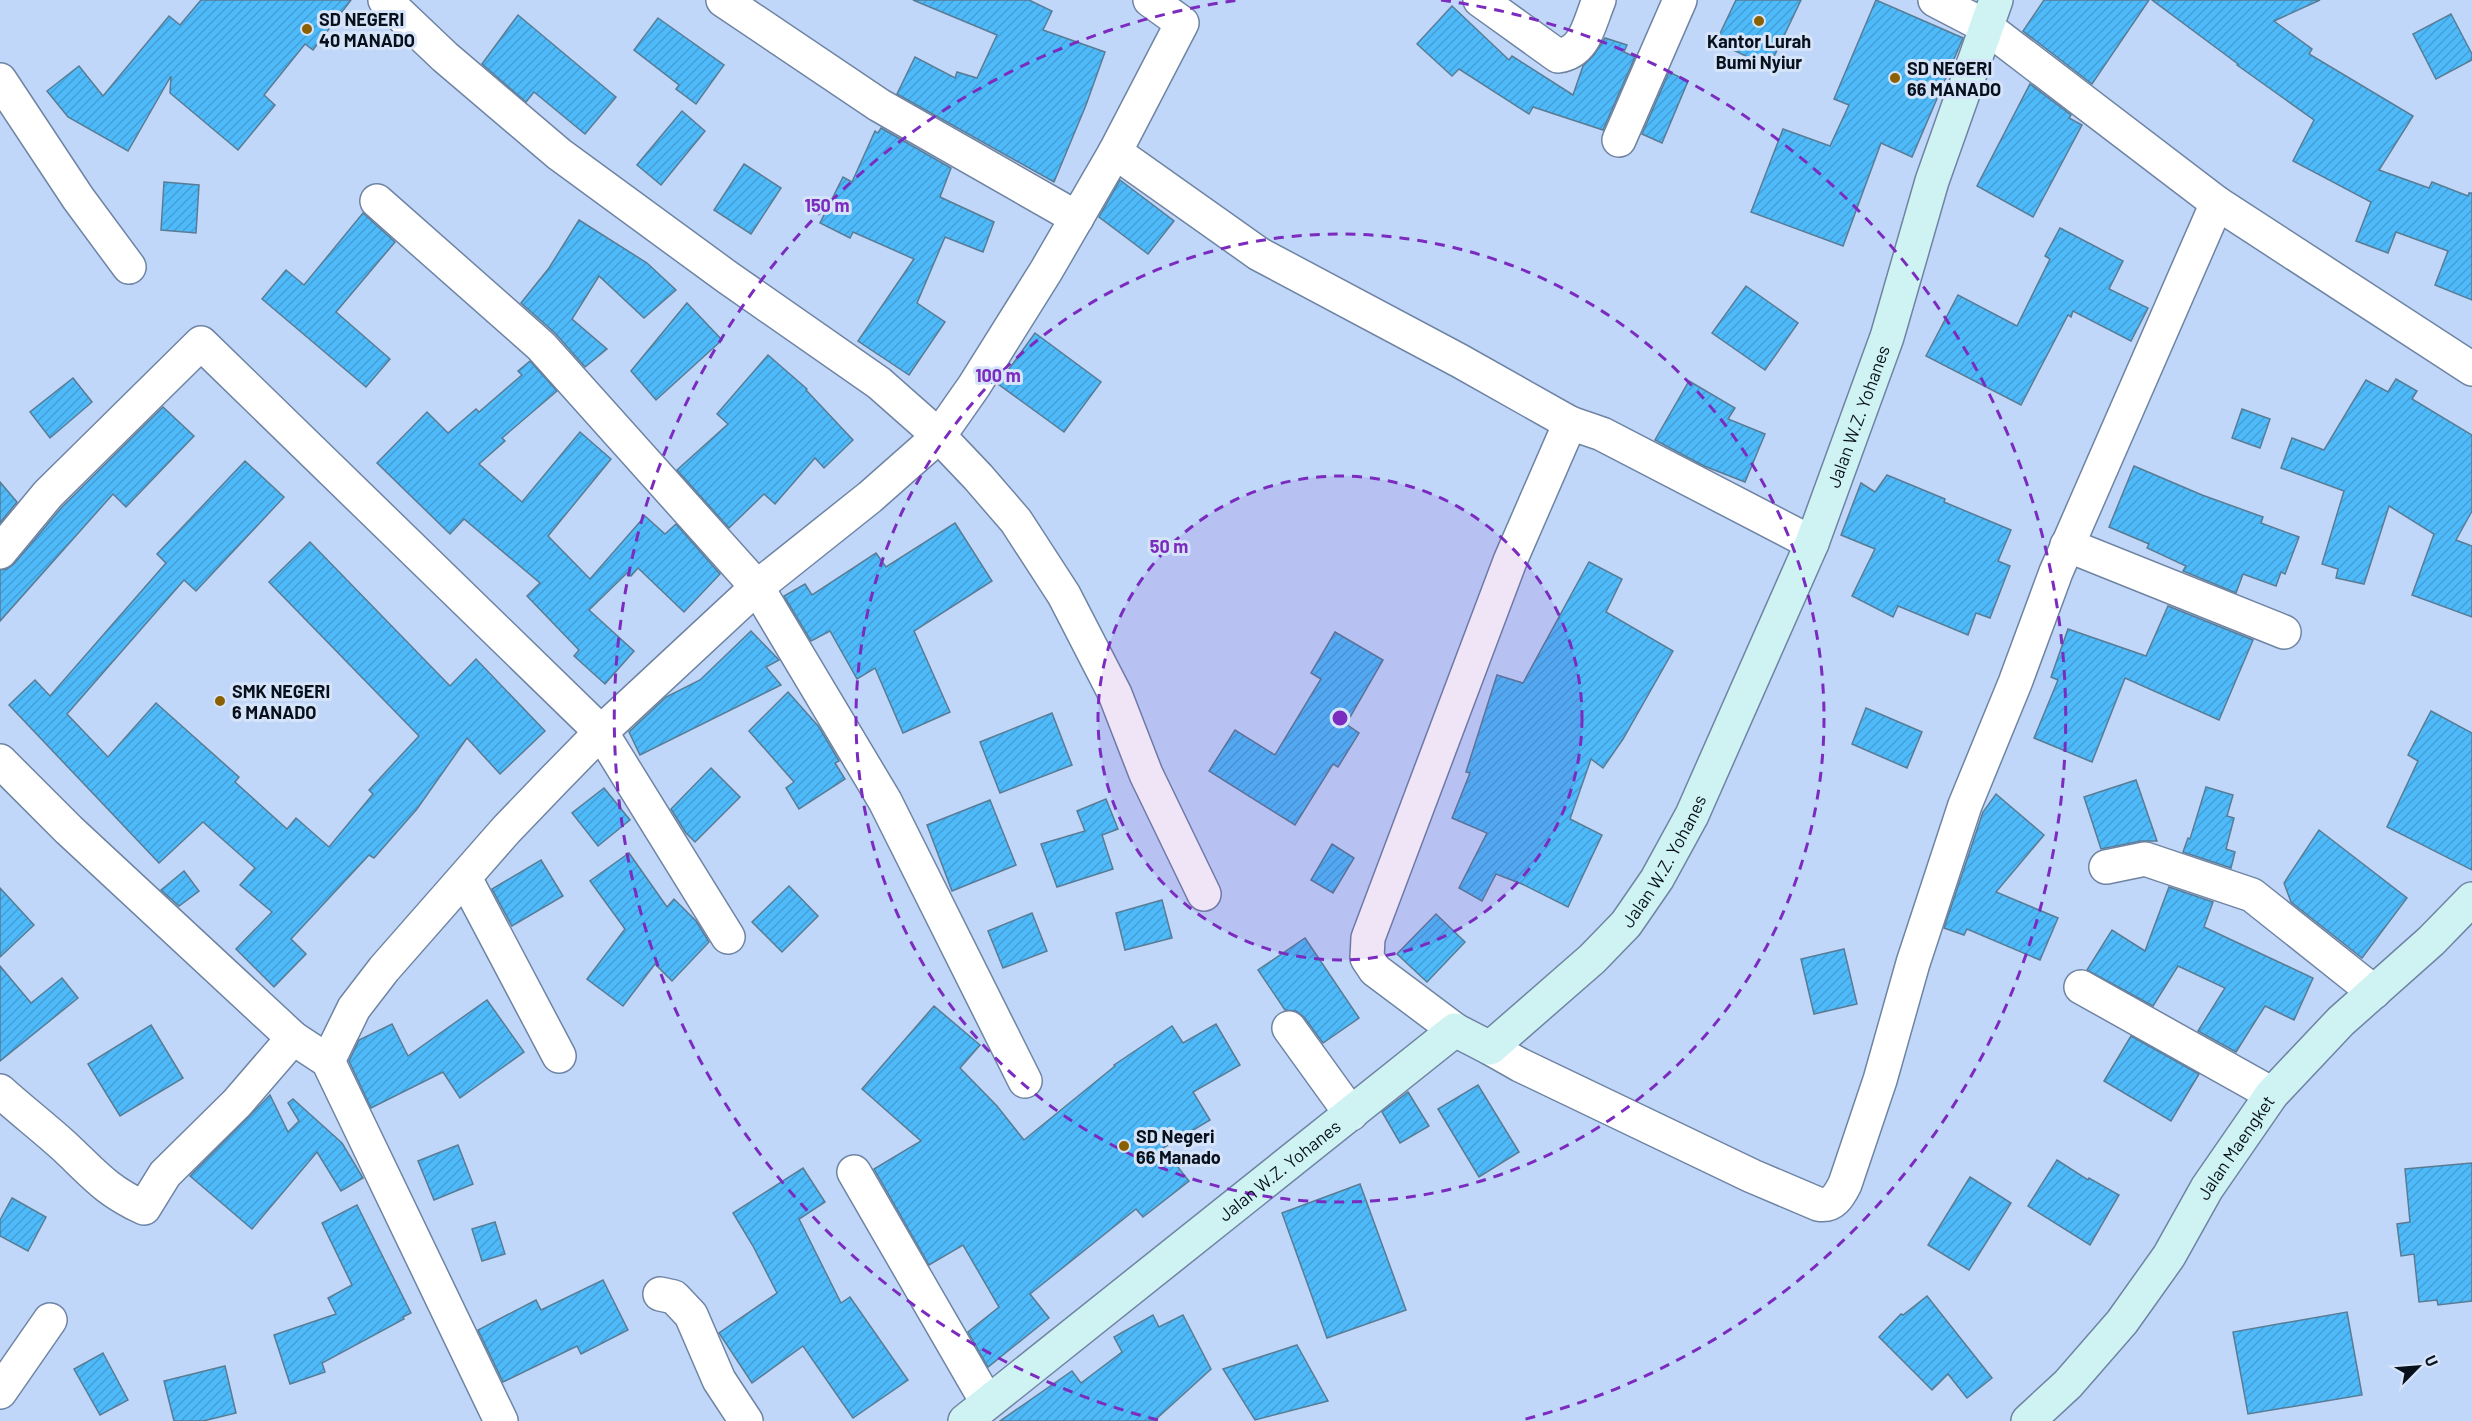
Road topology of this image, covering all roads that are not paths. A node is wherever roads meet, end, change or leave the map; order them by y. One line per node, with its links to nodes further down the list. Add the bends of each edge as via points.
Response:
1 (384, 0): 19 (street, via 559,154 879,383)
2 (723, 0): 15 (street, via 879,105)
3 (1150, 0): 8 (street)
4 (1480, 0): 5 (street, via 1558,56 1580,46)
5 (1599, 0)
6 (1680, 0): 11 (street)
7 (1935, 0): 9 (street)
8 (1189, 12): 12 (street)
9 (1991, 13): 14 (street); 20 (street, Jalan W.Z. Yohanes, via 1932,181 1887,337)
10 (0, 80): 16 (street)
11 (1619, 140)
12 (1115, 152): 15 (street); 18 (street, via 1259,254)
13 (377, 201): 23 (street, via 541,346)
14 (2217, 203): 17 (street); 21 (street)
15 (1077, 218): 19 (street)
16 (129, 267)
17 (2472, 369)
18 (1570, 423): 20 (street, via 1602,434); 35 (street, via 1510,561 1368,938 1367,958 1375,970)
19 (939, 436): 23 (street); 29 (street, via 1016,521 1064,595 1115,694 1146,774)
20 (1812, 543): 37 (street, Jalan W.Z. Yohanes, via 1692,815 1657,879 1626,924 1592,959)
21 (2067, 545): 24 (street); 37 (street, via 1965,805 1913,963 1880,1080 1838,1198 1818,1204 1752,1176)
22 (0, 552): 25 (street, via 48,494 201,343)
23 (757, 587): 25 (street); 40 (street, via 885,801)
24 (2284, 632)
25 (601, 732): 28 (street); 31 (street)
26 (0, 761): 36 (street, via 69,831)
27 (2106, 867): 33 (street, via 2145,859 2252,894)
28 (465, 878): 38 (street); 39 (street, via 354,1008)
29 (1204, 894)
30 (2472, 899): 33 (street, Jalan Maengket)
31 (728, 937)
32 (2081, 987): 42 (street)
33 (2374, 992): 42 (street, Jalan Maengket)
34 (1289, 1028): 43 (street)
35 (1455, 1030): 37 (street); 43 (street, Jalan W.Z. Yohanes)
36 (293, 1038): 39 (street); 41 (street, via 237,1103 165,1174 144,1208 101,1184)
37 (1490, 1048)
38 (560, 1056)
39 (328, 1061): 49 (street)
40 (1025, 1081)
41 (0, 1091)
42 (2272, 1094): 51 (street, Jalan Maengket, via 2122,1323 2068,1384)
43 (1351, 1114): 48 (street, Jalan W.Z. Yohanes)
44 (854, 1172): 48 (street)
45 (660, 1294): 50 (street, via 674,1297 691,1315 719,1380)
46 (50, 1320): 47 (street)
47 (0, 1392)
48 (976, 1411)
49 (501, 1421)
50 (746, 1421)
51 (2028, 1421)

